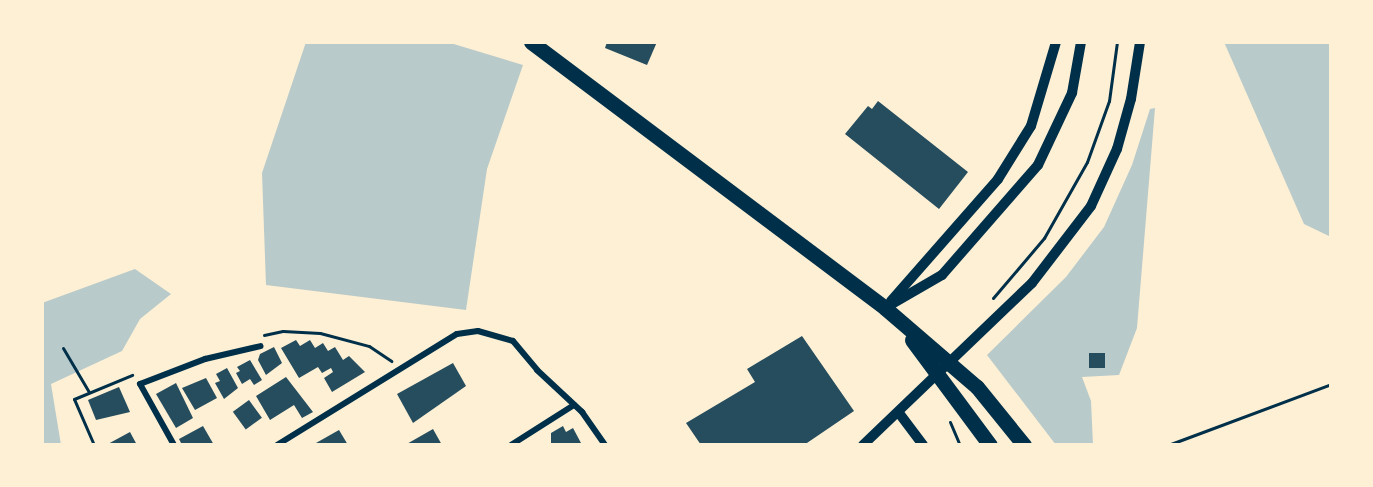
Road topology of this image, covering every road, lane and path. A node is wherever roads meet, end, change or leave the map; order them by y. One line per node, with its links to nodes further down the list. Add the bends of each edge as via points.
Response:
1 (531, 42): 7 (main road, via 576,72)
2 (1056, 42): 7 (street, via 1031,126 998,179)
3 (1081, 42): 7 (street, via 1072,93 1038,165 942,275)
4 (1117, 42): 6 (path, via 1109,101 1087,162 1044,238)
5 (1140, 42): 13 (street, via 1131,99 1117,149 1091,206 1052,261)
6 (993, 298)
7 (885, 308): 22 (main road); 23 (main road, via 977,387)
8 (261, 346): 15 (street, via 205,359 140,384)
9 (63, 348): 11 (path)
10 (1331, 384): 24 (path)
11 (89, 393)
12 (574, 405): 16 (street, via 513,341 478,331 458,334); 17 (street); 18 (street)
13 (899, 413): 19 (street); 20 (street)
14 (950, 422): 21 (path)
15 (174, 445)
16 (277, 445)
17 (512, 445)
18 (605, 445)
19 (863, 445)
20 (923, 445)
21 (960, 445)
22 (990, 445)
23 (1024, 445)
24 (1168, 445)

